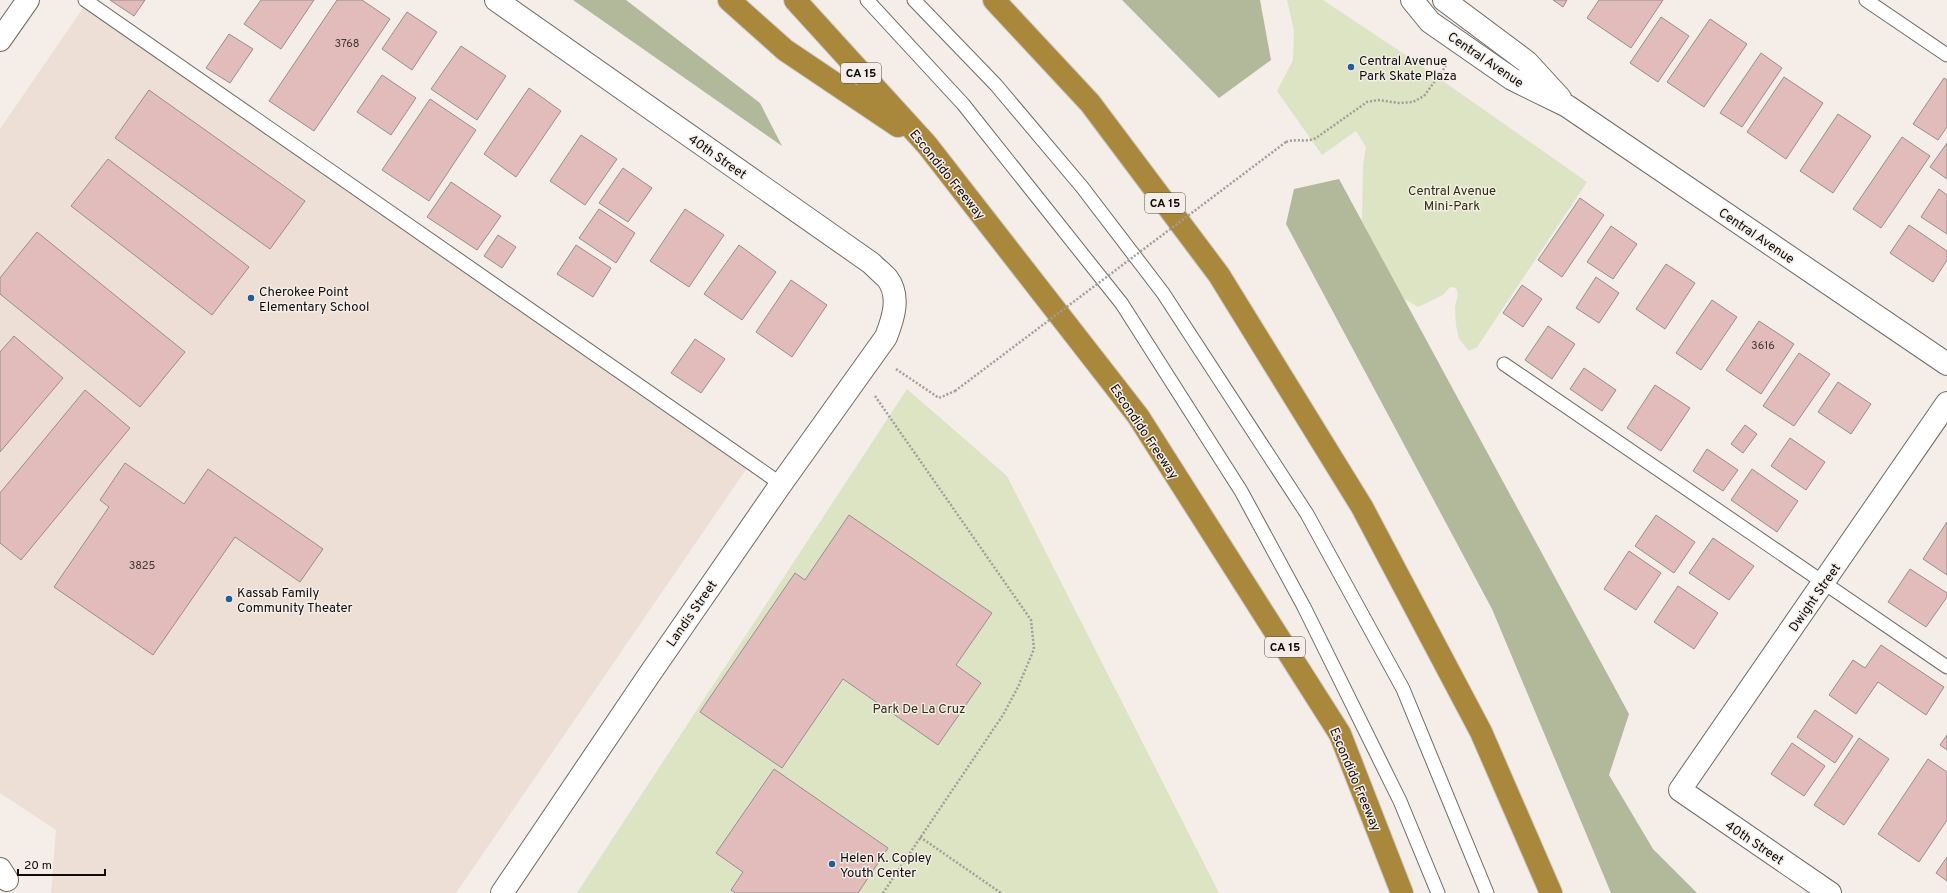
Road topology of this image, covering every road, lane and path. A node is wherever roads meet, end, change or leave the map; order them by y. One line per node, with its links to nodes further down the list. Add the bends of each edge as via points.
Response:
1 (28, 0): 12 (street)
2 (85, 0): 22 (lane)
3 (496, 0): 17 (street, 40th Street, via 871,263 888,279 895,298 894,319)
4 (729, 0): 16 (highway, via 785,50)
5 (794, 0): 16 (highway, Escondido Freeway / CA 15)
6 (867, 0): 31 (lane, via 963,104 1122,304 1241,491 1304,607 1400,801)
7 (914, 0): 32 (lane, via 996,85 1082,187 1149,274 1307,514 1403,689)
8 (994, 0): 33 (highway, CA 15, via 1090,103 1218,275 1362,507 1481,732)
9 (1412, 0): 13 (street, Central Avenue, via 1430,22)
10 (1444, 0): 15 (street, Central Avenue, via 1527,62)
11 (1866, 0): 14 (lane)
12 (0, 40)
13 (1461, 43): 15 (street, Central Avenue, via 1512,79); 17 (path, bridge, via 1424,96 1413,102 1367,102 1310,141 1286,142 955,391 938,398)
14 (1947, 55)
15 (1568, 106): 19 (street, Central Avenue)
16 (926, 145): 30 (highway, Escondido Freeway / CA 15, via 1138,416 1340,734)
17 (880, 346): 20 (street, Landis Street)
18 (1504, 364): 23 (lane)
19 (1947, 364)
20 (859, 374): 22 (street, Landis Street); 26 (path, via 1031,620 1034,649 1018,687 1003,715)
21 (1947, 403): 23 (street, Dwight Street)
22 (781, 484): 27 (street, Landis Street)
23 (1823, 582): 24 (lane); 25 (street, Dwight Street)
24 (1947, 668)
25 (1680, 790): 34 (street, 40th Street)
26 (920, 837): 28 (path); 29 (path)
27 (502, 893)
28 (883, 893)
29 (1001, 893)
30 (1402, 893)
31 (1438, 893)
32 (1487, 893)
33 (1551, 893)
34 (1830, 893)

